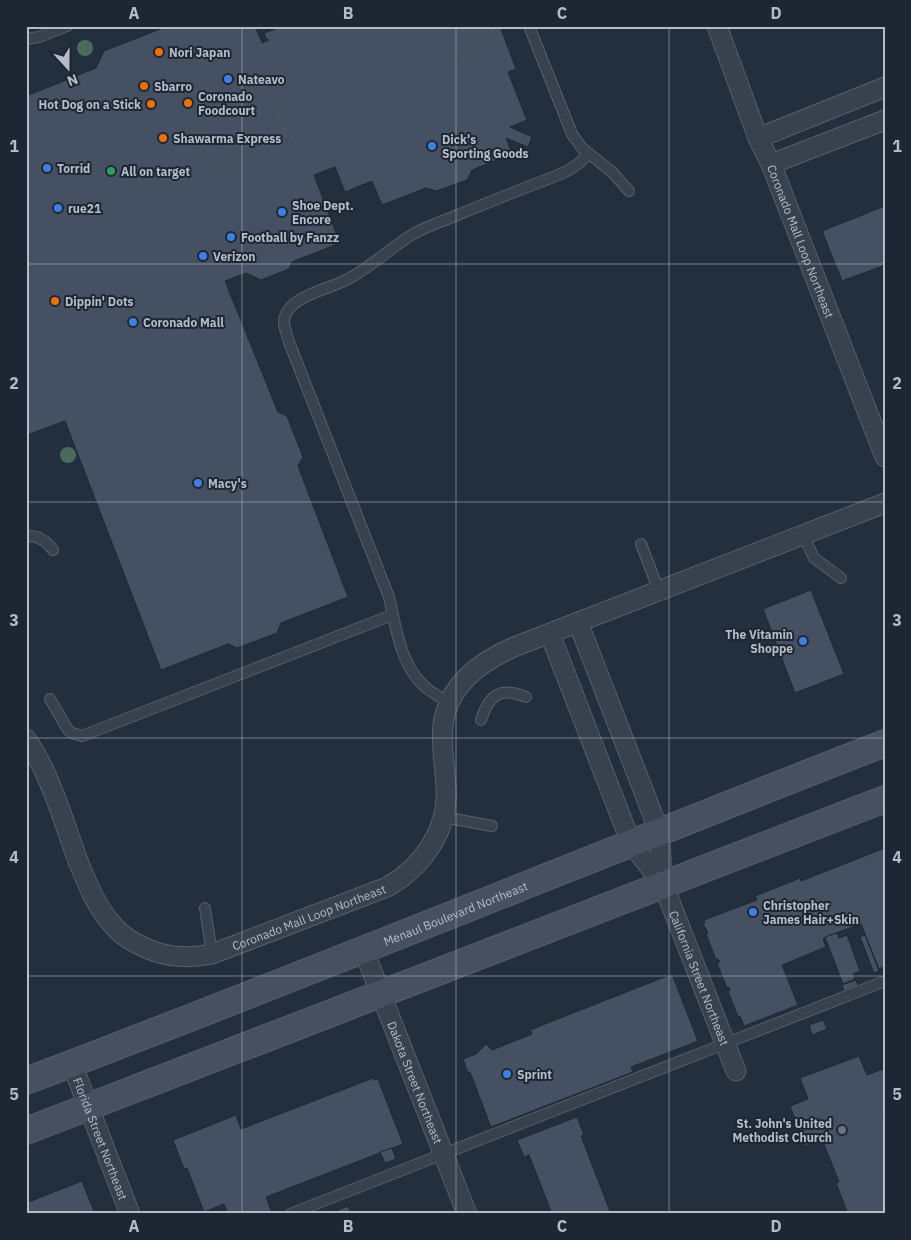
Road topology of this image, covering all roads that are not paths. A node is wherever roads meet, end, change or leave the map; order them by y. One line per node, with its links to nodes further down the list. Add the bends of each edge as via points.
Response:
1 (67, 26): 4 (lane)
2 (529, 26): 8 (lane, via 572,134)
3 (717, 26): 7 (street, Coronado Mall Loop Northeast)
4 (26, 39)
5 (885, 87): 7 (street)
6 (885, 120): 9 (street)
7 (758, 138): 9 (street, Coronado Mall Loop Northeast)
8 (588, 154): 10 (lane, via 612,172); 19 (lane, via 570,171 411,235 368,268 298,300 285,314 284,325 290,342 385,588)
9 (771, 164): 11 (street, Coronado Mall Loop Northeast)
10 (629, 191)
11 (885, 457)
12 (885, 503): 13 (street, Coronado Mall Loop Northeast)
13 (803, 535): 17 (lane, via 814,558); 18 (street, Coronado Mall Loop Northeast)
14 (26, 536): 16 (lane, via 40,538)
15 (641, 544): 18 (lane)
16 (53, 550)
17 (841, 578)
18 (659, 591): 20 (street, Coronado Mall Loop Northeast)
19 (392, 615): 23 (lane, via 82,736 68,730); 24 (lane, via 412,670 424,686)
20 (578, 622): 21 (street, Coronado Mall Loop Northeast); 31 (street)
21 (550, 634): 24 (street, Coronado Mall Loop Northeast, via 490,658 470,674); 32 (street)
22 (526, 697): 25 (lane, via 513,692 493,696)
23 (50, 699)
24 (450, 703): 29 (street, Coronado Mall Loop Northeast, via 443,731 446,796)
25 (480, 720)
26 (26, 739): 36 (street, Coronado Mall Loop Northeast, via 44,772 93,896 113,926 129,940 160,953 187,957)
27 (885, 743): 31 (main road, Menaul Boulevard Northeast)
28 (885, 799): 33 (main road)
29 (443, 817): 30 (lane); 36 (street, Coronado Mall Loop Northeast, via 427,851 398,880)
30 (492, 826)
31 (659, 831): 32 (main road, Menaul Boulevard Northeast); 33 (street)
32 (631, 843): 33 (street); 35 (main road, Menaul Boulevard Northeast)
33 (663, 884): 38 (main road); 39 (street, California Street Northeast)
34 (205, 908): 36 (lane)
35 (364, 951): 38 (street, Dakota Street Northeast); 40 (main road, Menaul Boulevard Northeast)
36 (212, 954)
37 (885, 982): 39 (lane)
38 (380, 993): 43 (main road); 45 (street, Dakota Street Northeast)
39 (725, 1044): 41 (street, California Street Northeast); 45 (lane)
40 (72, 1064): 42 (main road, Menaul Boulevard Northeast); 43 (street, Florida Street Northeast)
41 (736, 1071)
42 (26, 1081)
43 (89, 1106): 44 (main road); 46 (street, Florida Street Northeast)
44 (26, 1131)
45 (443, 1154): 47 (lane); 48 (street, Dakota Street Northeast)
46 (130, 1214)
47 (290, 1214)
48 (466, 1214)

